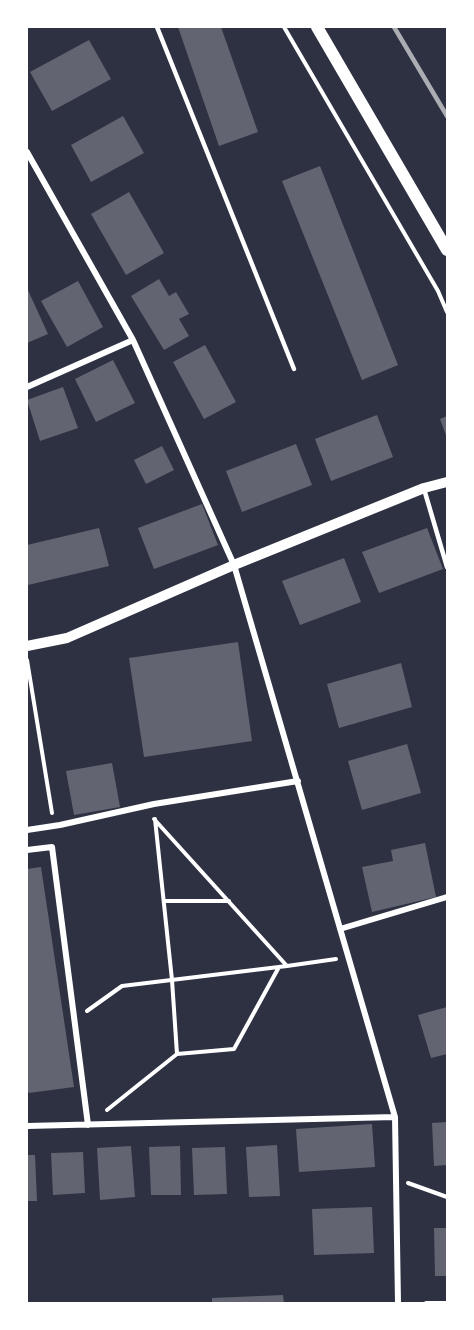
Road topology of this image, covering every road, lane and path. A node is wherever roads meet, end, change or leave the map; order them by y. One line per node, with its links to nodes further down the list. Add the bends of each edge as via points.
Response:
1 (157, 27): 8 (lane)
2 (284, 27): 6 (path)
3 (317, 27): 5 (main road)
4 (27, 152): 7 (street)
5 (447, 250)
6 (447, 312)
7 (133, 340): 9 (street); 12 (street)
8 (294, 369)
9 (27, 387)
10 (447, 482): 11 (street)
11 (424, 489): 12 (street); 13 (lane)
12 (234, 566): 14 (street, via 67,638); 16 (street)
13 (447, 567)
14 (27, 646)
15 (27, 659): 20 (path)
16 (297, 781): 17 (street); 26 (street)
17 (154, 804): 18 (path); 20 (street)
18 (155, 819): 19 (path); 24 (path); 25 (path)
19 (144, 821)
20 (54, 826): 21 (street)
21 (27, 830)
22 (27, 850): 33 (street, via 52,847)
23 (447, 897): 26 (street)
24 (164, 901): 25 (path); 30 (path)
25 (229, 901): 28 (path)
26 (340, 929): 27 (street)
27 (348, 957): 28 (path); 36 (street)
28 (286, 966): 29 (path)
29 (279, 967): 30 (path); 35 (path, via 234,1049)
30 (172, 980): 32 (path, via 122,986); 35 (path)
31 (88, 998): 32 (path)
32 (89, 1009): 33 (path); 34 (path)
33 (74, 1020): 37 (street)
34 (91, 1021)
35 (177, 1054): 37 (path)
36 (395, 1117): 37 (street); 39 (street)
37 (88, 1125): 38 (street)
38 (27, 1126)
39 (396, 1178): 40 (path); 41 (street)
40 (447, 1197)
41 (398, 1303)
42 (426, 1303): 43 (path)
43 (447, 1303)

